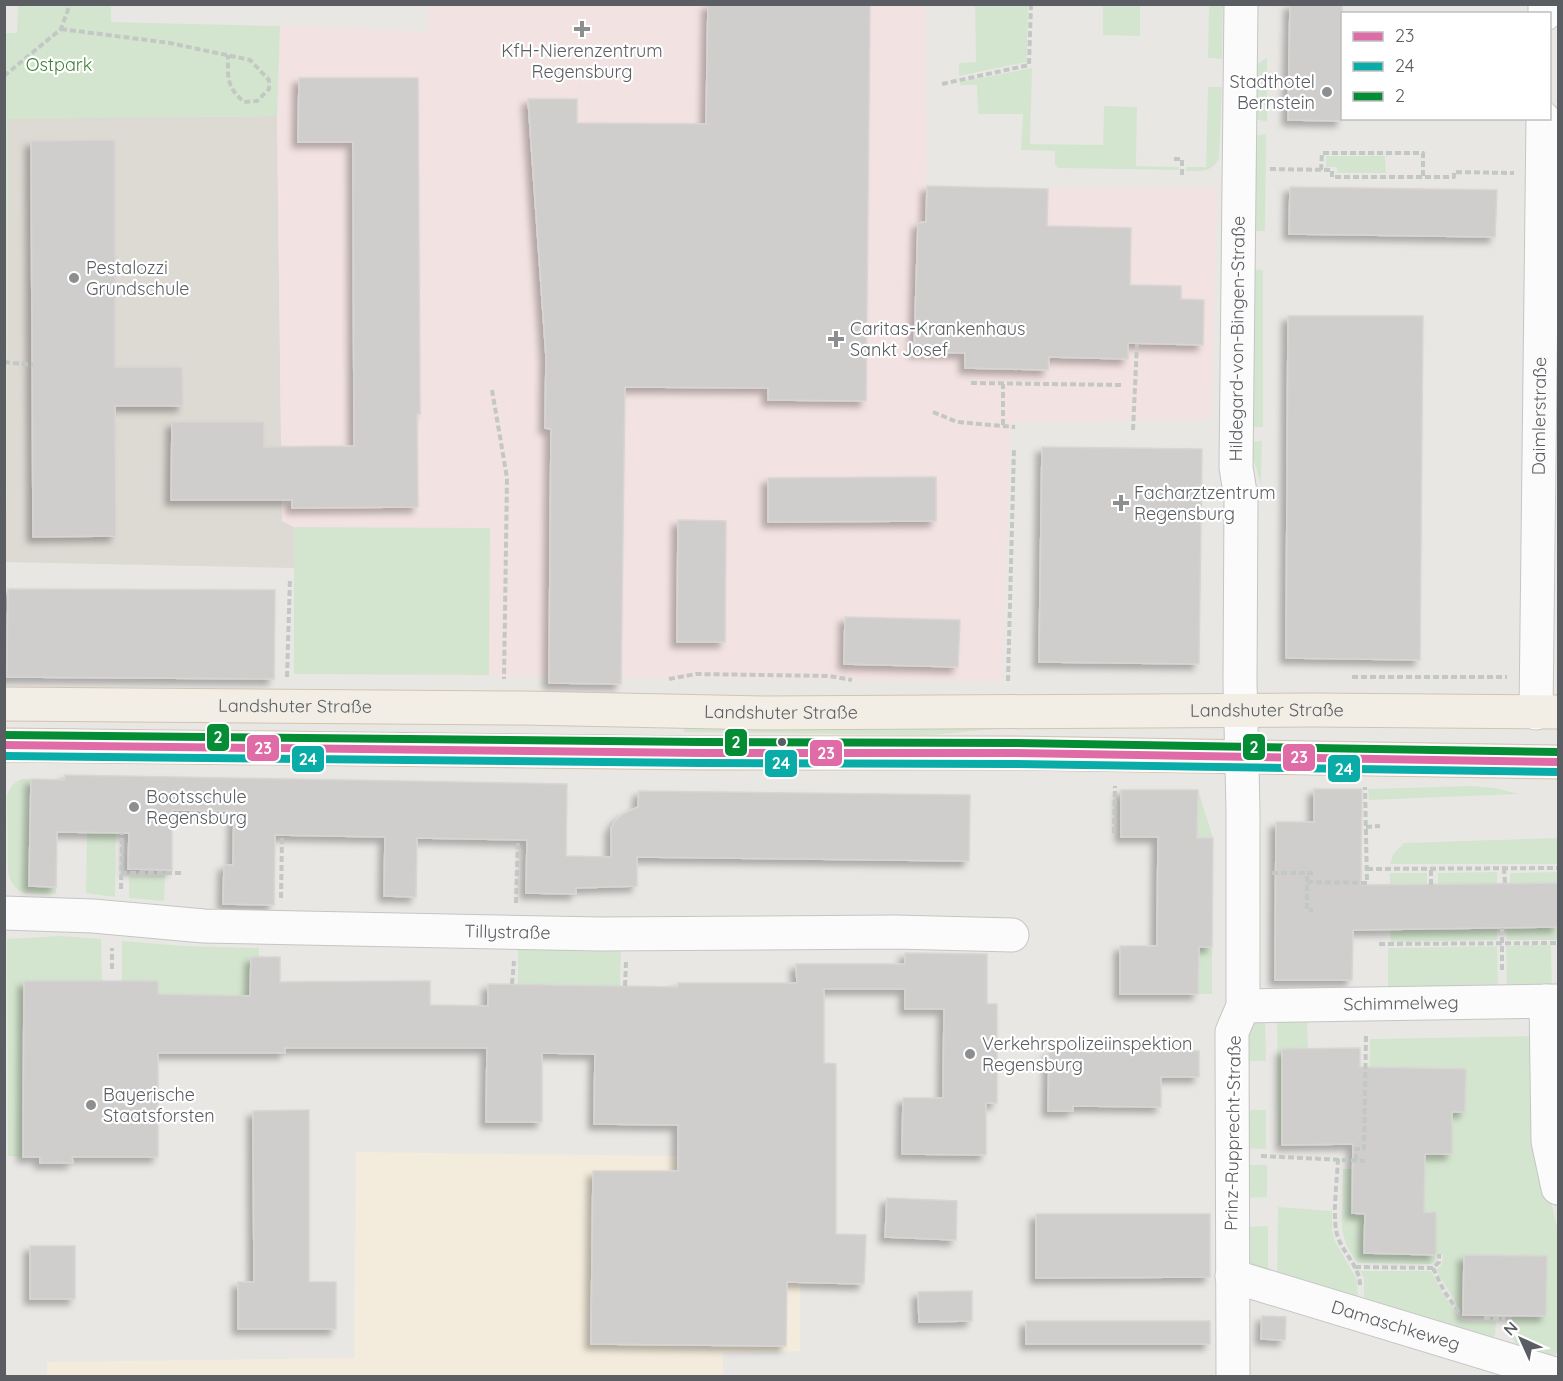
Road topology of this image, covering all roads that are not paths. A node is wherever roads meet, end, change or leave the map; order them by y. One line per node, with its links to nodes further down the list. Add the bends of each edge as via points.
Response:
1 (1241, 4): 4 (street, Hildegard-von-Bingen-Straße, via 1236,467 1241,499)
2 (1543, 120): 5 (street, Daimlerstraße)
3 (4, 704): 4 (main road, Landshuter Straße, via 766,713)
4 (1240, 711): 5 (main road, Landshuter Straße); 7 (street, Prinz-Rupprecht-Straße)
5 (1547, 713)
6 (4, 745): 7 (main road)
7 (1241, 756): 8 (main road); 12 (street, Prinz-Rupprecht-Straße)
8 (1558, 762)
9 (4, 913): 10 (street, Tillystraße, via 204,926 600,934)
10 (1012, 935)
11 (1552, 1001): 12 (street, Schimmelweg); 13 (street, via 1548,1141)
12 (1243, 1006): 14 (street, Prinz-Rupprecht-Straße, via 1232,1032)
13 (1558, 1188)
14 (1232, 1276): 15 (street, Damaschkeweg); 16 (street, Prinz-Rupprecht-Straße)
15 (1558, 1375)
16 (1233, 1377)

